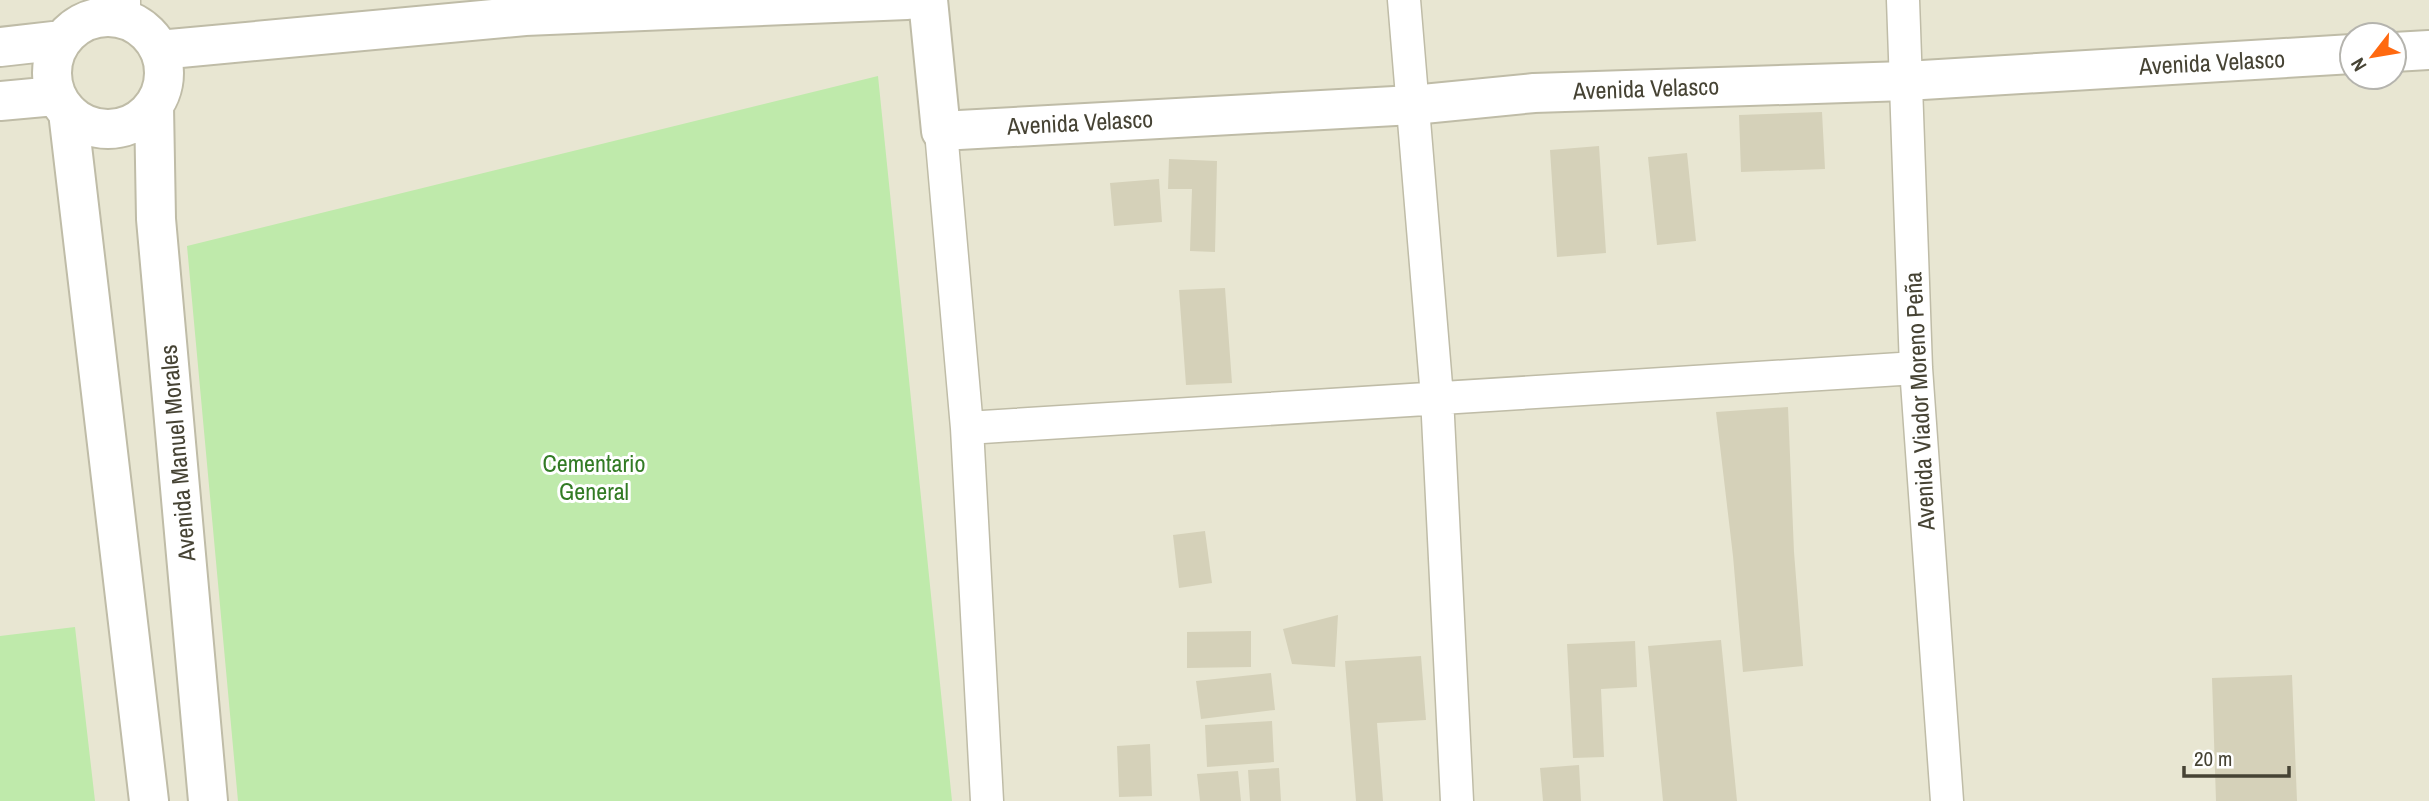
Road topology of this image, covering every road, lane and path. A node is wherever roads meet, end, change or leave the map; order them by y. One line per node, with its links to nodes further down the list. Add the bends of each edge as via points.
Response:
1 (907, 0): 5 (street)
2 (928, 0): 18 (street)
3 (1404, 0): 16 (street)
4 (1903, 0): 13 (street, Avenida Viador Moreno Peña)
5 (524, 8): 9 (street)
6 (132, 11): 7 (street, via 94,18 76,26); 9 (street)
7 (62, 40): 8 (street); 15 (street, via 52,77)
8 (0, 47)
9 (159, 50): 17 (street, via 163,88)
10 (2429, 50): 11 (street)
11 (2408, 51)
12 (2338, 55): 13 (street, Avenida Velasco)
13 (1906, 81): 16 (street, Avenida Velasco, via 1534,93); 19 (street, Avenida Viador Moreno Peña)
14 (0, 101): 15 (street)
15 (62, 104): 17 (street, via 84,124 103,129 122,127); 22 (street)
16 (1413, 105): 18 (street, Avenida Velasco); 20 (street)
17 (155, 106): 23 (street, Avenida Manuel Morales, via 156,219)
18 (941, 131): 21 (street)
19 (1916, 368): 20 (street); 26 (street, Avenida Viador Moreno Peña)
20 (1437, 397): 21 (street); 25 (street)
21 (967, 428): 24 (street)
22 (149, 801)
23 (208, 801)
24 (987, 801)
25 (1457, 801)
26 (1947, 801)

